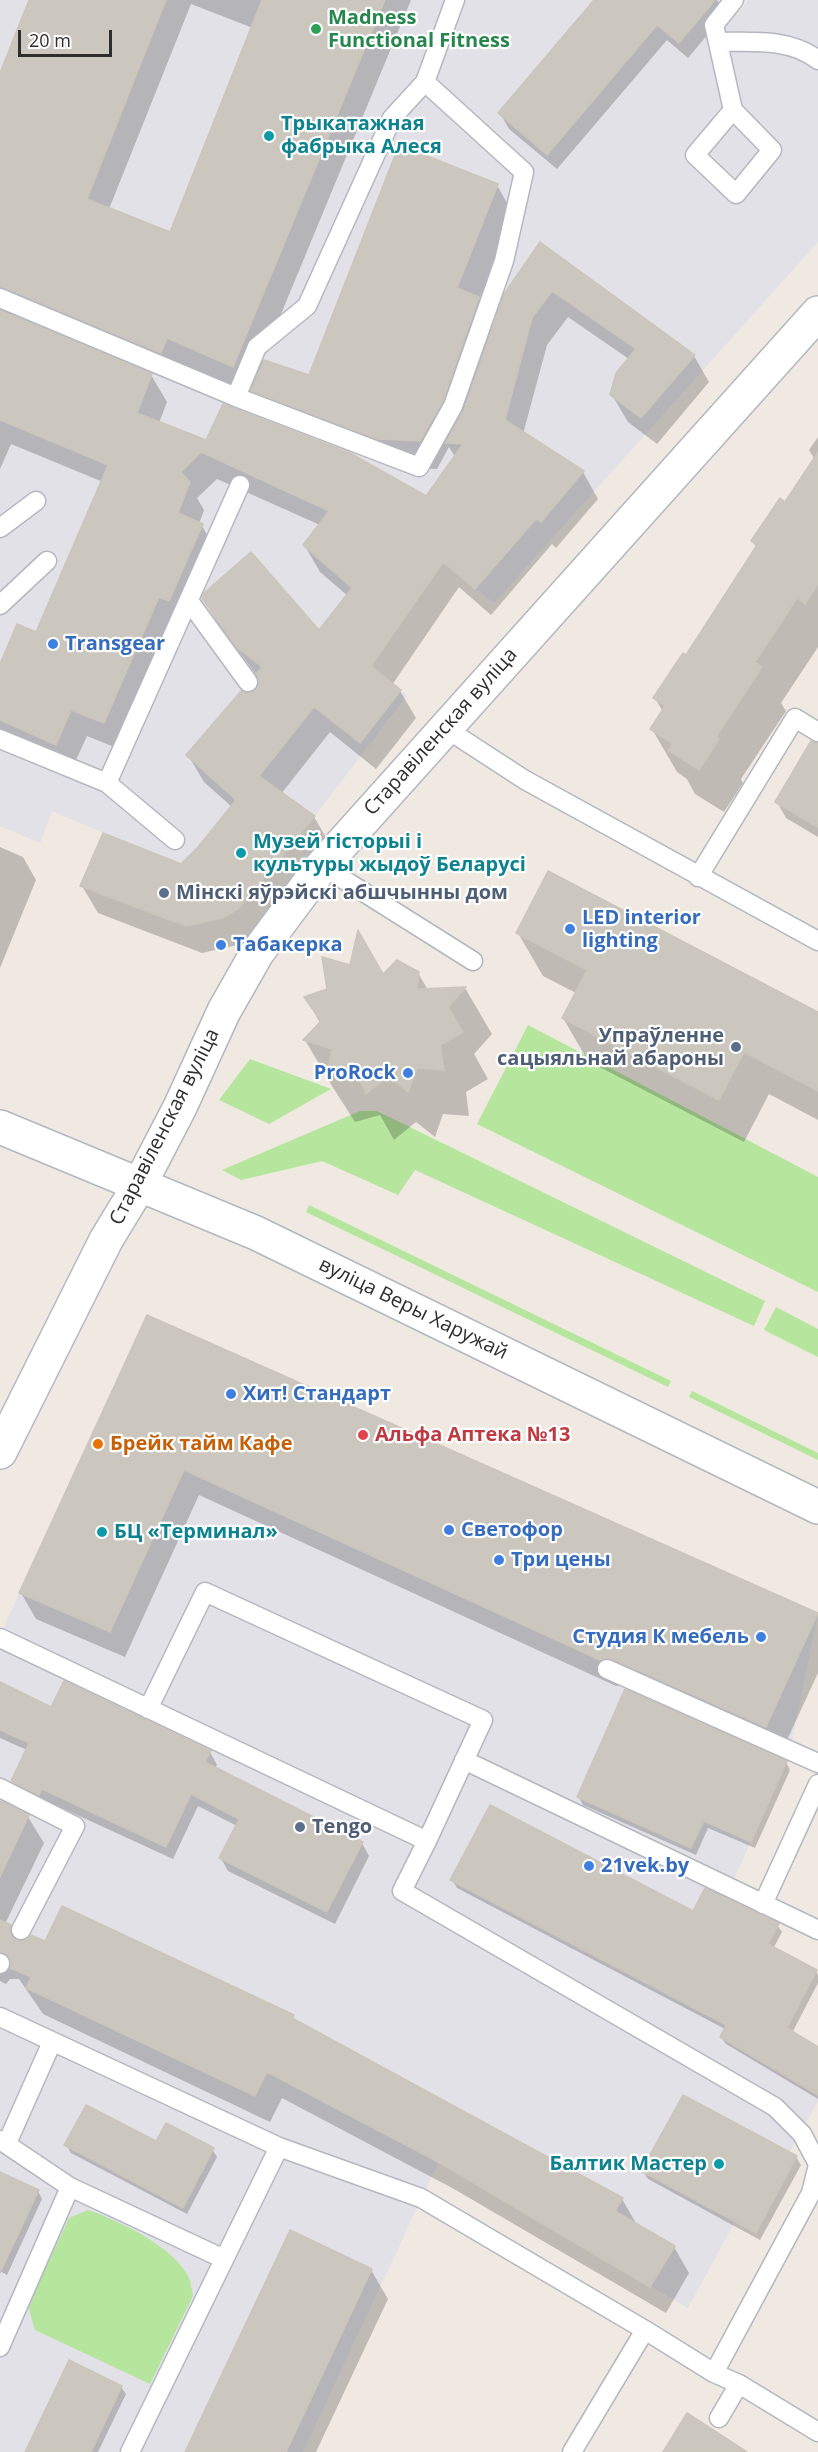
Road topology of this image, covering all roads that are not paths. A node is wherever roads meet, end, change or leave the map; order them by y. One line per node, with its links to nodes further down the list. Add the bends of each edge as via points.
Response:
1 (455, 0): 5 (lane)
2 (734, 0): 3 (lane, via 714,25)
3 (718, 42): 4 (lane, via 777,43 806,51); 6 (lane)
4 (818, 60)
5 (426, 81): 9 (lane, via 392,118 307,306 258,347); 9 (lane, via 524,172 500,272 453,406 419,467)
6 (733, 110): 6 (lane, via 695,155 736,194 772,150)
7 (0, 298): 9 (lane)
8 (818, 314): 17 (street, Старавіленская вуліца)
9 (236, 397)
10 (240, 485): 14 (lane)
11 (36, 501): 12 (lane)
12 (0, 528)
13 (46, 561): 15 (lane)
14 (189, 601): 16 (lane); 20 (lane)
15 (0, 605)
16 (248, 682)
17 (445, 728): 22 (street, Старавіленская вуліца); 23 (lane, via 525,780)
18 (818, 732): 23 (lane, via 795,718)
19 (0, 739): 20 (lane)
20 (107, 783): 21 (lane)
21 (174, 840)
22 (322, 866): 25 (lane); 27 (street, Старавіленская вуліца, via 257,953 224,1011)
23 (698, 877): 24 (lane)
24 (818, 941)
25 (473, 961)
26 (0, 1128): 27 (street, вуліца Веры Харужай)
27 (140, 1184): 28 (street, Старавіленская вуліца, via 106,1240); 29 (street, вуліца Веры Харужай, via 256,1233)
28 (0, 1452)
29 (818, 1507)
30 (0, 1638): 32 (lane)
31 (607, 1668): 34 (lane)
32 (148, 1708): 33 (lane, via 205,1592 483,1720); 37 (lane)
33 (464, 1760): 37 (lane); 38 (lane)
34 (818, 1763)
35 (818, 1784): 38 (lane)
36 (0, 1788): 39 (lane, via 75,1826)
37 (427, 1841): 45 (lane, via 402,1891 775,2108 802,2134)
38 (763, 1904): 40 (lane)
39 (21, 1930)
40 (818, 1930)
41 (0, 2017): 42 (lane)
42 (52, 2042): 43 (lane); 44 (lane)
43 (3, 2141): 46 (lane)
44 (279, 2147): 47 (lane); 48 (lane, via 421,2198)
45 (818, 2164): 50 (lane, via 811,2193)
46 (70, 2187): 47 (lane); 49 (lane)
47 (224, 2259): 54 (lane)
48 (645, 2330): 50 (lane); 55 (lane)
49 (0, 2347)
50 (714, 2373): 51 (lane)
51 (739, 2384): 52 (lane); 53 (lane)
52 (719, 2418)
53 (818, 2432)
54 (130, 2452)
55 (572, 2452)

